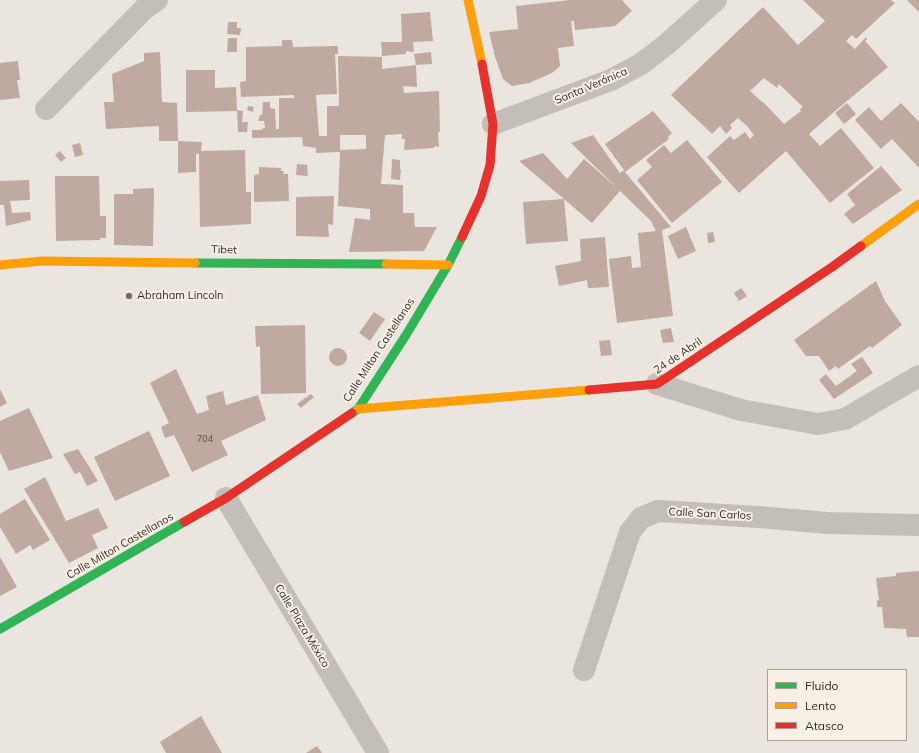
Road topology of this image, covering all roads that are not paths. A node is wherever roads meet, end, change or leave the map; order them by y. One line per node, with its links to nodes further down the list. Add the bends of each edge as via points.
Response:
1 (157, 0): 4 (street, via 144,9)
2 (468, 0): 5 (street, Calle Milton Castellanos)
3 (716, 0): 5 (street, Santa Verónica, via 641,64 611,80)
4 (46, 109)
5 (493, 124): 7 (street, Calle Milton Castellanos, via 490,165 481,196)
6 (919, 204): 10 (street, 24 de Abril, via 832,267)
7 (448, 264): 8 (street, Tibet, via 42,261); 11 (street, Calle Milton Castellanos)
8 (0, 265)
9 (919, 376): 10 (street, via 845,419 818,424 741,410)
10 (657, 384): 11 (street, 24 de Abril)
11 (358, 409): 12 (street, Calle Milton Castellanos)
12 (226, 498): 14 (street, Calle Milton Castellanos); 16 (street, Calle Plaza México)
13 (919, 525): 15 (street, Calle San Carlos, via 827,523 688,512 652,513 641,518 630,532)
14 (0, 629)
15 (584, 670)
16 (378, 753)

